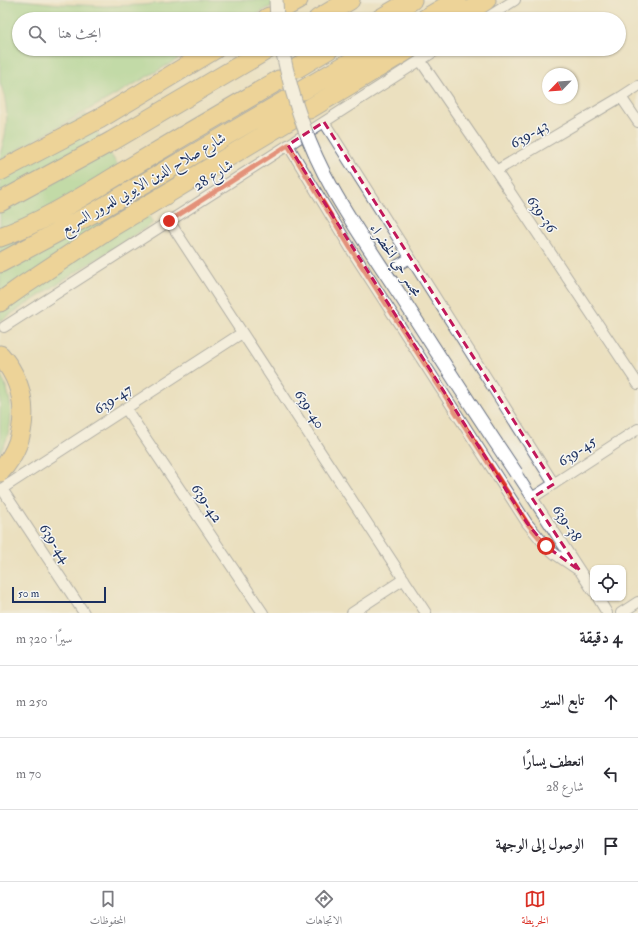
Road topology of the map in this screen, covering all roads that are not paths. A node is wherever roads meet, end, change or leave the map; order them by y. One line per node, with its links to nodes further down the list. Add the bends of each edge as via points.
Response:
1 (350, 0): 6 (highway)
2 (412, 0): 7 (highway)
3 (457, 0): 8 (highway)
4 (486, 0): 9 (highway)
5 (515, 0): 10 (street)
6 (330, 12)
7 (392, 12)
8 (437, 12)
9 (467, 12)
10 (496, 12)
11 (203, 56): 30 (highway, via 99,119)
12 (256, 56): 32 (highway, via 112,141)
13 (283, 56): 47 (street, مجسر حي الخضراء, bridge, via 298,113 332,188)
14 (317, 56): 19 (highway)
15 (361, 56): 22 (highway)
16 (413, 56): 25 (highway)
17 (414, 56): 27 (street, شارع 28)
18 (416, 56): 31 (street, 639-36)
19 (296, 68)
20 (279, 80): 34 (highway, شارع صلاح الدين الايوبي للمرور السريع, via 64,208)
21 (638, 86): 23 (street, 639-43)
22 (303, 90)
23 (621, 97): 28 (street); 31 (street, 639-43)
24 (285, 101): 36 (highway, شارع صلاح الدين الايوبي للمرور السريع, via 97,211)
25 (308, 109)
26 (291, 119): 40 (highway, via 108,229)
27 (324, 122): 29 (street, شارع 28); 35 (street)
28 (638, 122)
29 (288, 145): 33 (street, شارع 28); 39 (street)
30 (0, 171)
31 (496, 171): 44 (street, 639-36)
32 (0, 202)
33 (169, 221): 41 (street, شارع 28); 42 (street, 639-40)
34 (0, 237)
35 (410, 258): 37 (street); 49 (street)
36 (0, 263)
37 (398, 265)
38 (380, 275): 39 (street)
39 (371, 281): 51 (street, via 527,523 546,546)
40 (0, 302)
41 (4, 326)
42 (242, 333): 45 (street, 639-47); 52 (street, 639-40)
43 (0, 355): 48 (highway, via 14,375 23,411 21,433)
44 (638, 384)
45 (126, 409): 48 (street, 639-47); 57 (street, 639-42)
46 (638, 429): 49 (street, 639-45)
47 (516, 473): 50 (street, 639-38)
48 (3, 478): 56 (street, 639-44)
49 (554, 484): 50 (street, 639-45)
50 (532, 498): 51 (street, 639-38)
51 (580, 571): 53 (street, 639-38)
52 (404, 579): 58 (street); 59 (street, 639-40)
53 (590, 586)
54 (600, 601): 60 (street)
55 (638, 602): 61 (street)
56 (84, 613)
57 (263, 613)
58 (352, 613)
59 (426, 613)
60 (607, 613)
61 (621, 613)

